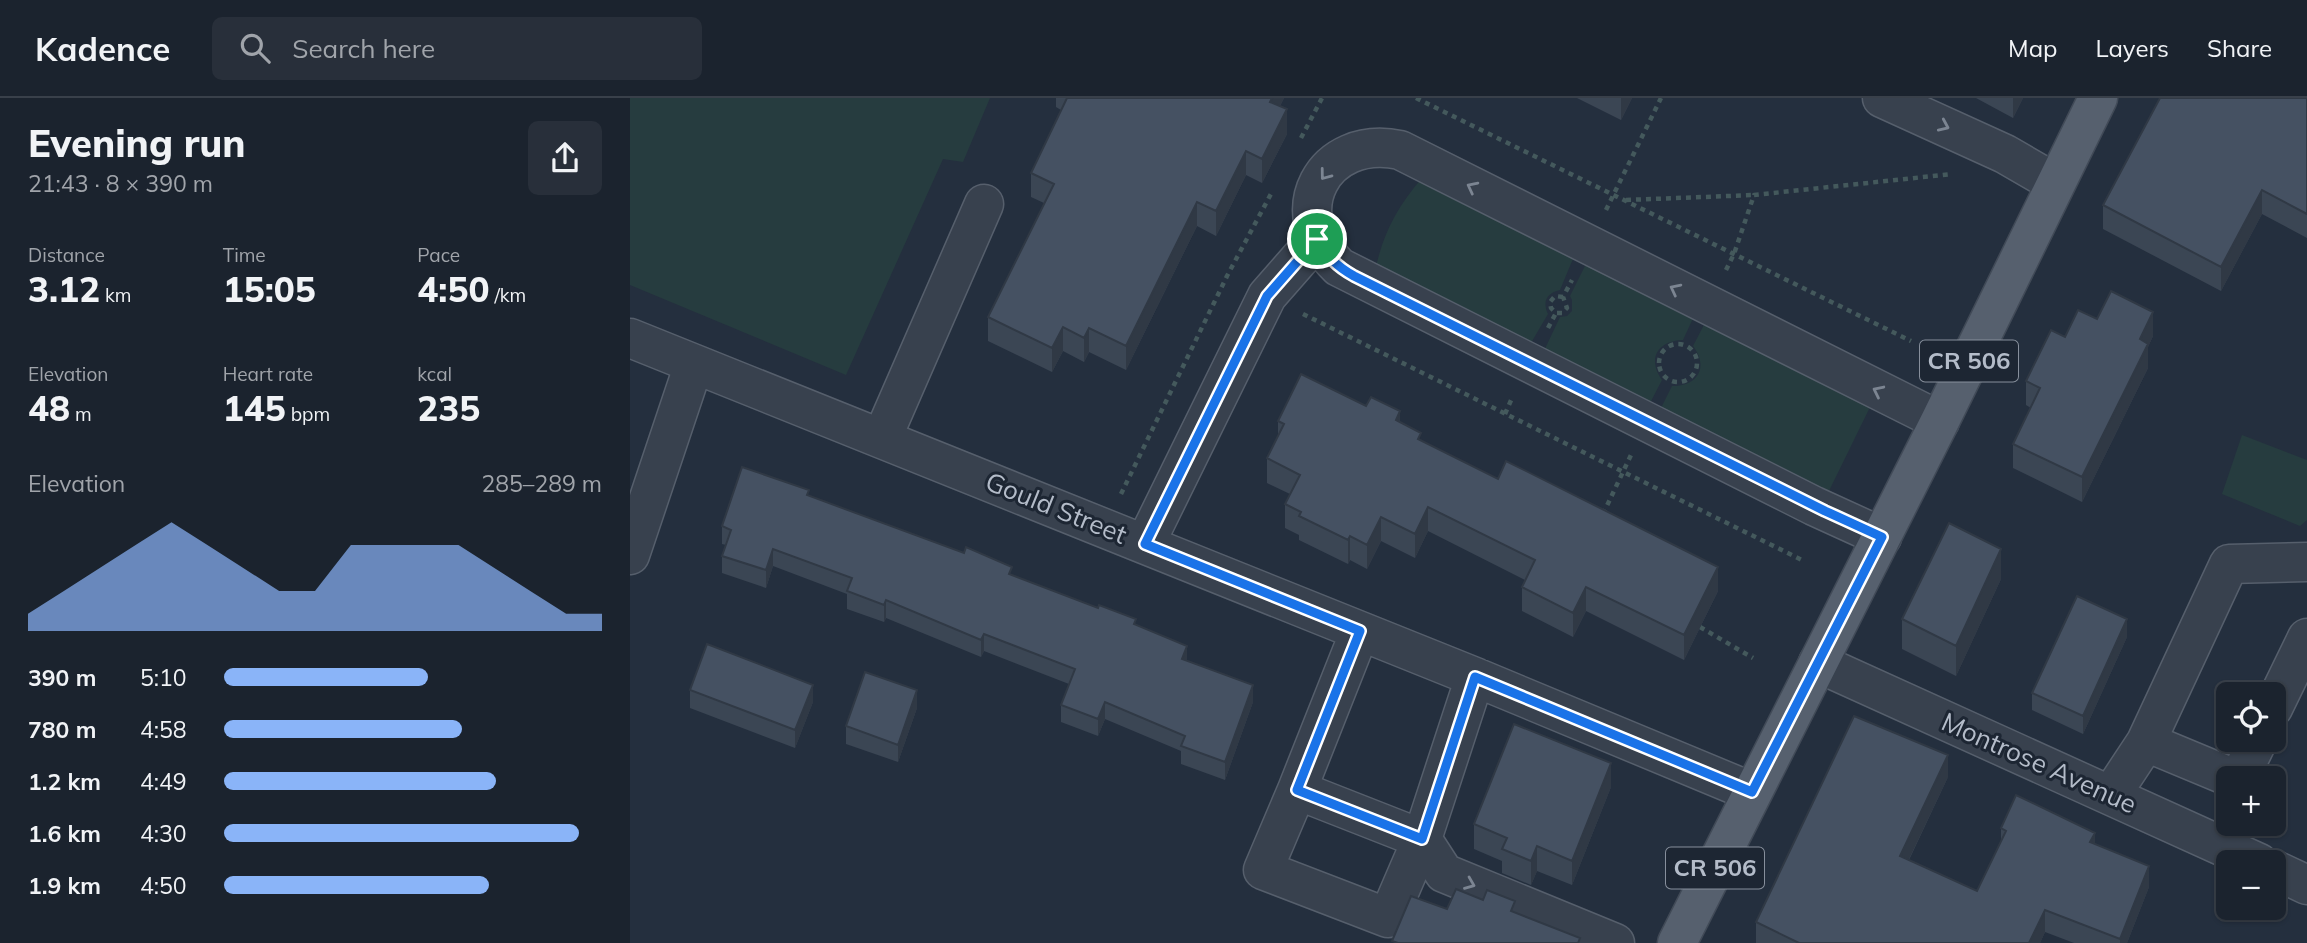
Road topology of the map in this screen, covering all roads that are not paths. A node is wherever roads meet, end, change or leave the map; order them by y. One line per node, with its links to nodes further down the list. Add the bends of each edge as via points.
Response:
1 (1882, 98): 3 (street, one-way to 3, via 2005,153)
2 (2098, 98): 3 (main road, CR 506)
3 (2055, 183): 8 (main road, CR 506)
4 (984, 204): 9 (street)
5 (1317, 239): 8 (street, one-way to 5, via 1400,150 1367,148 1337,161 1325,173 1312,204); 10 (street, via 1326,255 1354,276); 11 (street, via 1267,296)
6 (630, 338): 7 (street, Gould Street)
7 (694, 364): 9 (street, Gould Street); 12 (street)
8 (1940, 421): 10 (main road, CR 506)
9 (882, 438): 11 (street, Gould Street)
10 (1882, 537): 16 (main road, CR 506)
11 (1145, 544): 14 (street, Gould Street)
12 (630, 555)
13 (2307, 562): 19 (street, via 2229,564)
14 (1360, 631): 17 (street, Gould Street); 21 (street)
15 (2307, 638): 18 (street)
16 (1818, 663): 22 (main road, CR 506); 23 (street, Montrose Avenue)
17 (1475, 677): 22 (street, Gould Street); 24 (street)
18 (2286, 682)
19 (2146, 741): 20 (street); 23 (street)
20 (2216, 770)
21 (1297, 790): 24 (street); 24 (street, via 1263,870 1275,875 1388,918)
22 (1752, 792): 29 (main road, CR 506)
23 (2111, 795): 25 (street, Montrose Avenue)
24 (1422, 839): 28 (street, one-way to 28, via 1444,873)
25 (2231, 850)
26 (2286, 875): 27 (street)
27 (2307, 885)
28 (1615, 943)
29 (1677, 943)

